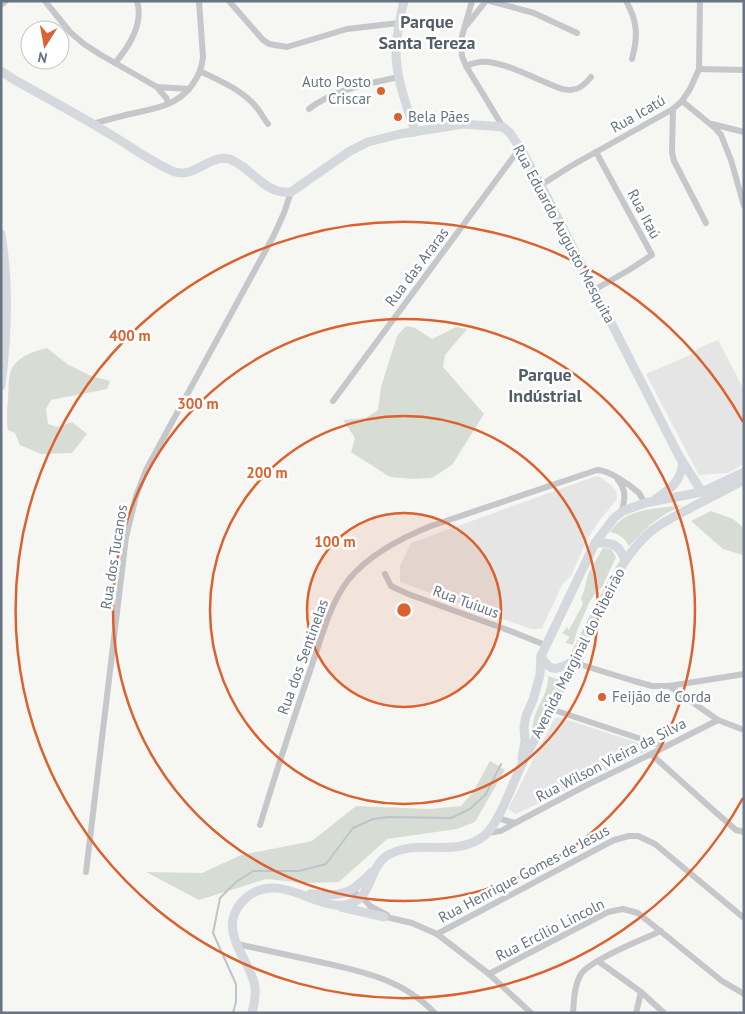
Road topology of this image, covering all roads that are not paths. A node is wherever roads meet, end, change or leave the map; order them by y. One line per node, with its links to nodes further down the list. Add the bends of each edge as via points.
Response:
1 (6, 1): 11 (street)
2 (46, 1): 16 (street, via 70,32)
3 (137, 1): 16 (street, via 139,21)
4 (199, 1): 21 (street, via 203,57)
5 (229, 1): 12 (street, via 263,40 287,47 347,29)
6 (404, 1): 12 (main road)
7 (472, 1): 13 (street)
8 (488, 1): 13 (street); 14 (street, via 534,13)
9 (626, 1): 15 (street, via 635,22 636,42)
10 (700, 1): 18 (street, Rua Icatú)
11 (1, 5)
12 (399, 23): 22 (main road, via 396,52)
13 (466, 27): 17 (street, via 461,46)
14 (577, 32)
15 (632, 59)
16 (115, 63): 24 (street)
17 (466, 66): 23 (street, via 488,62 569,90 576,89); 33 (street)
18 (699, 69): 19 (street); 26 (street, Rua Icatú)
19 (744, 70)
20 (1, 71): 30 (main road)
21 (200, 71): 25 (street); 31 (street, via 248,98)
22 (399, 77): 28 (street, via 343,90); 34 (main road)
23 (591, 77)
24 (157, 87): 25 (street); 27 (street)
25 (189, 89): 27 (street)
26 (682, 101): 29 (street, Rua Icatú); 32 (street)
27 (168, 104): 30 (street)
28 (309, 109)
29 (673, 109): 37 (street, Rua Icatú); 41 (street, via 674,161)
30 (93, 124): 39 (main road, via 175,172 190,172 218,159 228,158 270,188)
31 (268, 124)
32 (710, 124): 35 (street); 40 (street, via 726,145)
33 (503, 127): 34 (main road, via 463,124); 36 (main road, Rua Eduardo Augusto Mesquita)
34 (415, 132): 39 (main road, via 368,142)
35 (744, 132)
36 (520, 148): 38 (main road, Rua Eduardo Augusto Mesquita); 45 (street, Rua das Araras)
37 (596, 152): 38 (street, Rua Icatú); 43 (street, Rua Itaú, via 652,255)
38 (541, 185): 43 (main road, Rua Eduardo Augusto Mesquita)
39 (291, 192): 73 (street, Rua dos Tucanos, via 274,235 146,470 136,496 126,537)
40 (744, 206)
41 (706, 223)
42 (1, 234): 44 (main road, via 6,322)
43 (594, 290): 46 (main road, Rua Eduardo Augusto Mesquita)
44 (1, 386)
45 (333, 401)
46 (683, 463): 50 (main road, Rua Eduardo Augusto Mesquita); 51 (main road, via 677,482)
47 (744, 472): 50 (main road, Avenida Marginal do Ribeirão)
48 (614, 476): 51 (street, Rua dos Sentinelas); 52 (street, via 624,489); 69 (street, Rua dos Sentinelas, via 601,470 587,472 431,526 394,543 362,566 341,591 327,621)
49 (744, 480): 54 (main road, Avenida Marginal do Ribeirão, via 662,523)
50 (702, 492): 51 (main road, Avenida Marginal do Ribeirão)
51 (650, 502): 52 (main road, Avenida Marginal do Ribeirão)
52 (621, 513): 53 (main road, Avenida Marginal do Ribeirão)
53 (595, 543): 54 (main road, via 614,544 622,551); 56 (main road, Avenida Marginal do Ribeirão)
54 (625, 560): 58 (main road, Avenida Marginal do Ribeirão)
55 (385, 574): 56 (street, Rua Tuiuus, via 391,586 408,594)
56 (545, 646): 57 (main road, Avenida Marginal do Ribeirão)
57 (540, 656): 58 (main road, via 552,668 560,669); 66 (main road, Avenida Marginal do Ribeirão, via 540,674 524,727)
58 (572, 662): 60 (street, via 652,686); 61 (main road, Avenida Marginal do Ribeirão)
59 (744, 674): 60 (street)
60 (669, 686): 62 (street)
61 (551, 709): 64 (street); 66 (main road, Avenida Marginal do Ribeirão)
62 (718, 720): 63 (street); 64 (street, Rua Wilson Vieira da Silva)
63 (744, 730)
64 (665, 747): 65 (street, Rua Wilson Vieira da Silva)
65 (651, 754): 68 (street, Rua Wilson Vieira da Silva); 70 (street, via 736,830)
66 (520, 768): 67 (main road, Avenida Marginal do Ribeirão)
67 (497, 818): 68 (street); 71 (main road, Avenida Marginal do Ribeirão)
68 (515, 823): 71 (street, Rua Wilson Vieira da Silva, via 501,831)
69 (260, 825)
70 (744, 832)
71 (487, 833): 72 (main road, Avenida Marginal do Ribeirão, via 461,846 399,850 388,854)
72 (374, 871): 74 (main road, Avenida Marginal do Ribeirão); 76 (main road, Avenida Marginal do Ribeirão)
73 (86, 872)
74 (349, 890): 75 (main road, Avenida Marginal do Ribeirão, via 329,895); 76 (street)
75 (298, 893): 78 (main road, Avenida Marginal do Ribeirão); 84 (main road, Avenida Marginal do Ribeirão, via 273,888 252,893 237,909 233,920)
76 (362, 897): 77 (main road, Avenida Marginal do Ribeirão); 81 (street, via 370,906)
77 (351, 904): 78 (main road, Avenida Marginal do Ribeirão); 79 (street)
78 (336, 906): 79 (main road)
79 (384, 917): 81 (street)
80 (744, 918): 83 (street, Rua Henrique Gomes de Jesus, via 655,844 638,836 629,836 614,840)
81 (395, 919): 83 (street)
82 (661, 932): 85 (street); 86 (street, Rua Ercílio Lincoln, via 638,913 608,912); 88 (street, Rua Ercílio Lincoln, via 722,981)
83 (437, 934): 86 (street)
84 (237, 944): 89 (main road, Avenida Marginal do Ribeirão, via 255,987); 90 (street, via 386,979 404,988)
85 (598, 961): 87 (street); 92 (street, via 581,974 574,995)
86 (489, 974): 91 (street)
87 (641, 992): 93 (street); 94 (street)
88 (744, 994)
89 (251, 1013)
90 (435, 1013)
91 (531, 1013)
92 (573, 1013)
93 (636, 1013)
94 (664, 1013)

